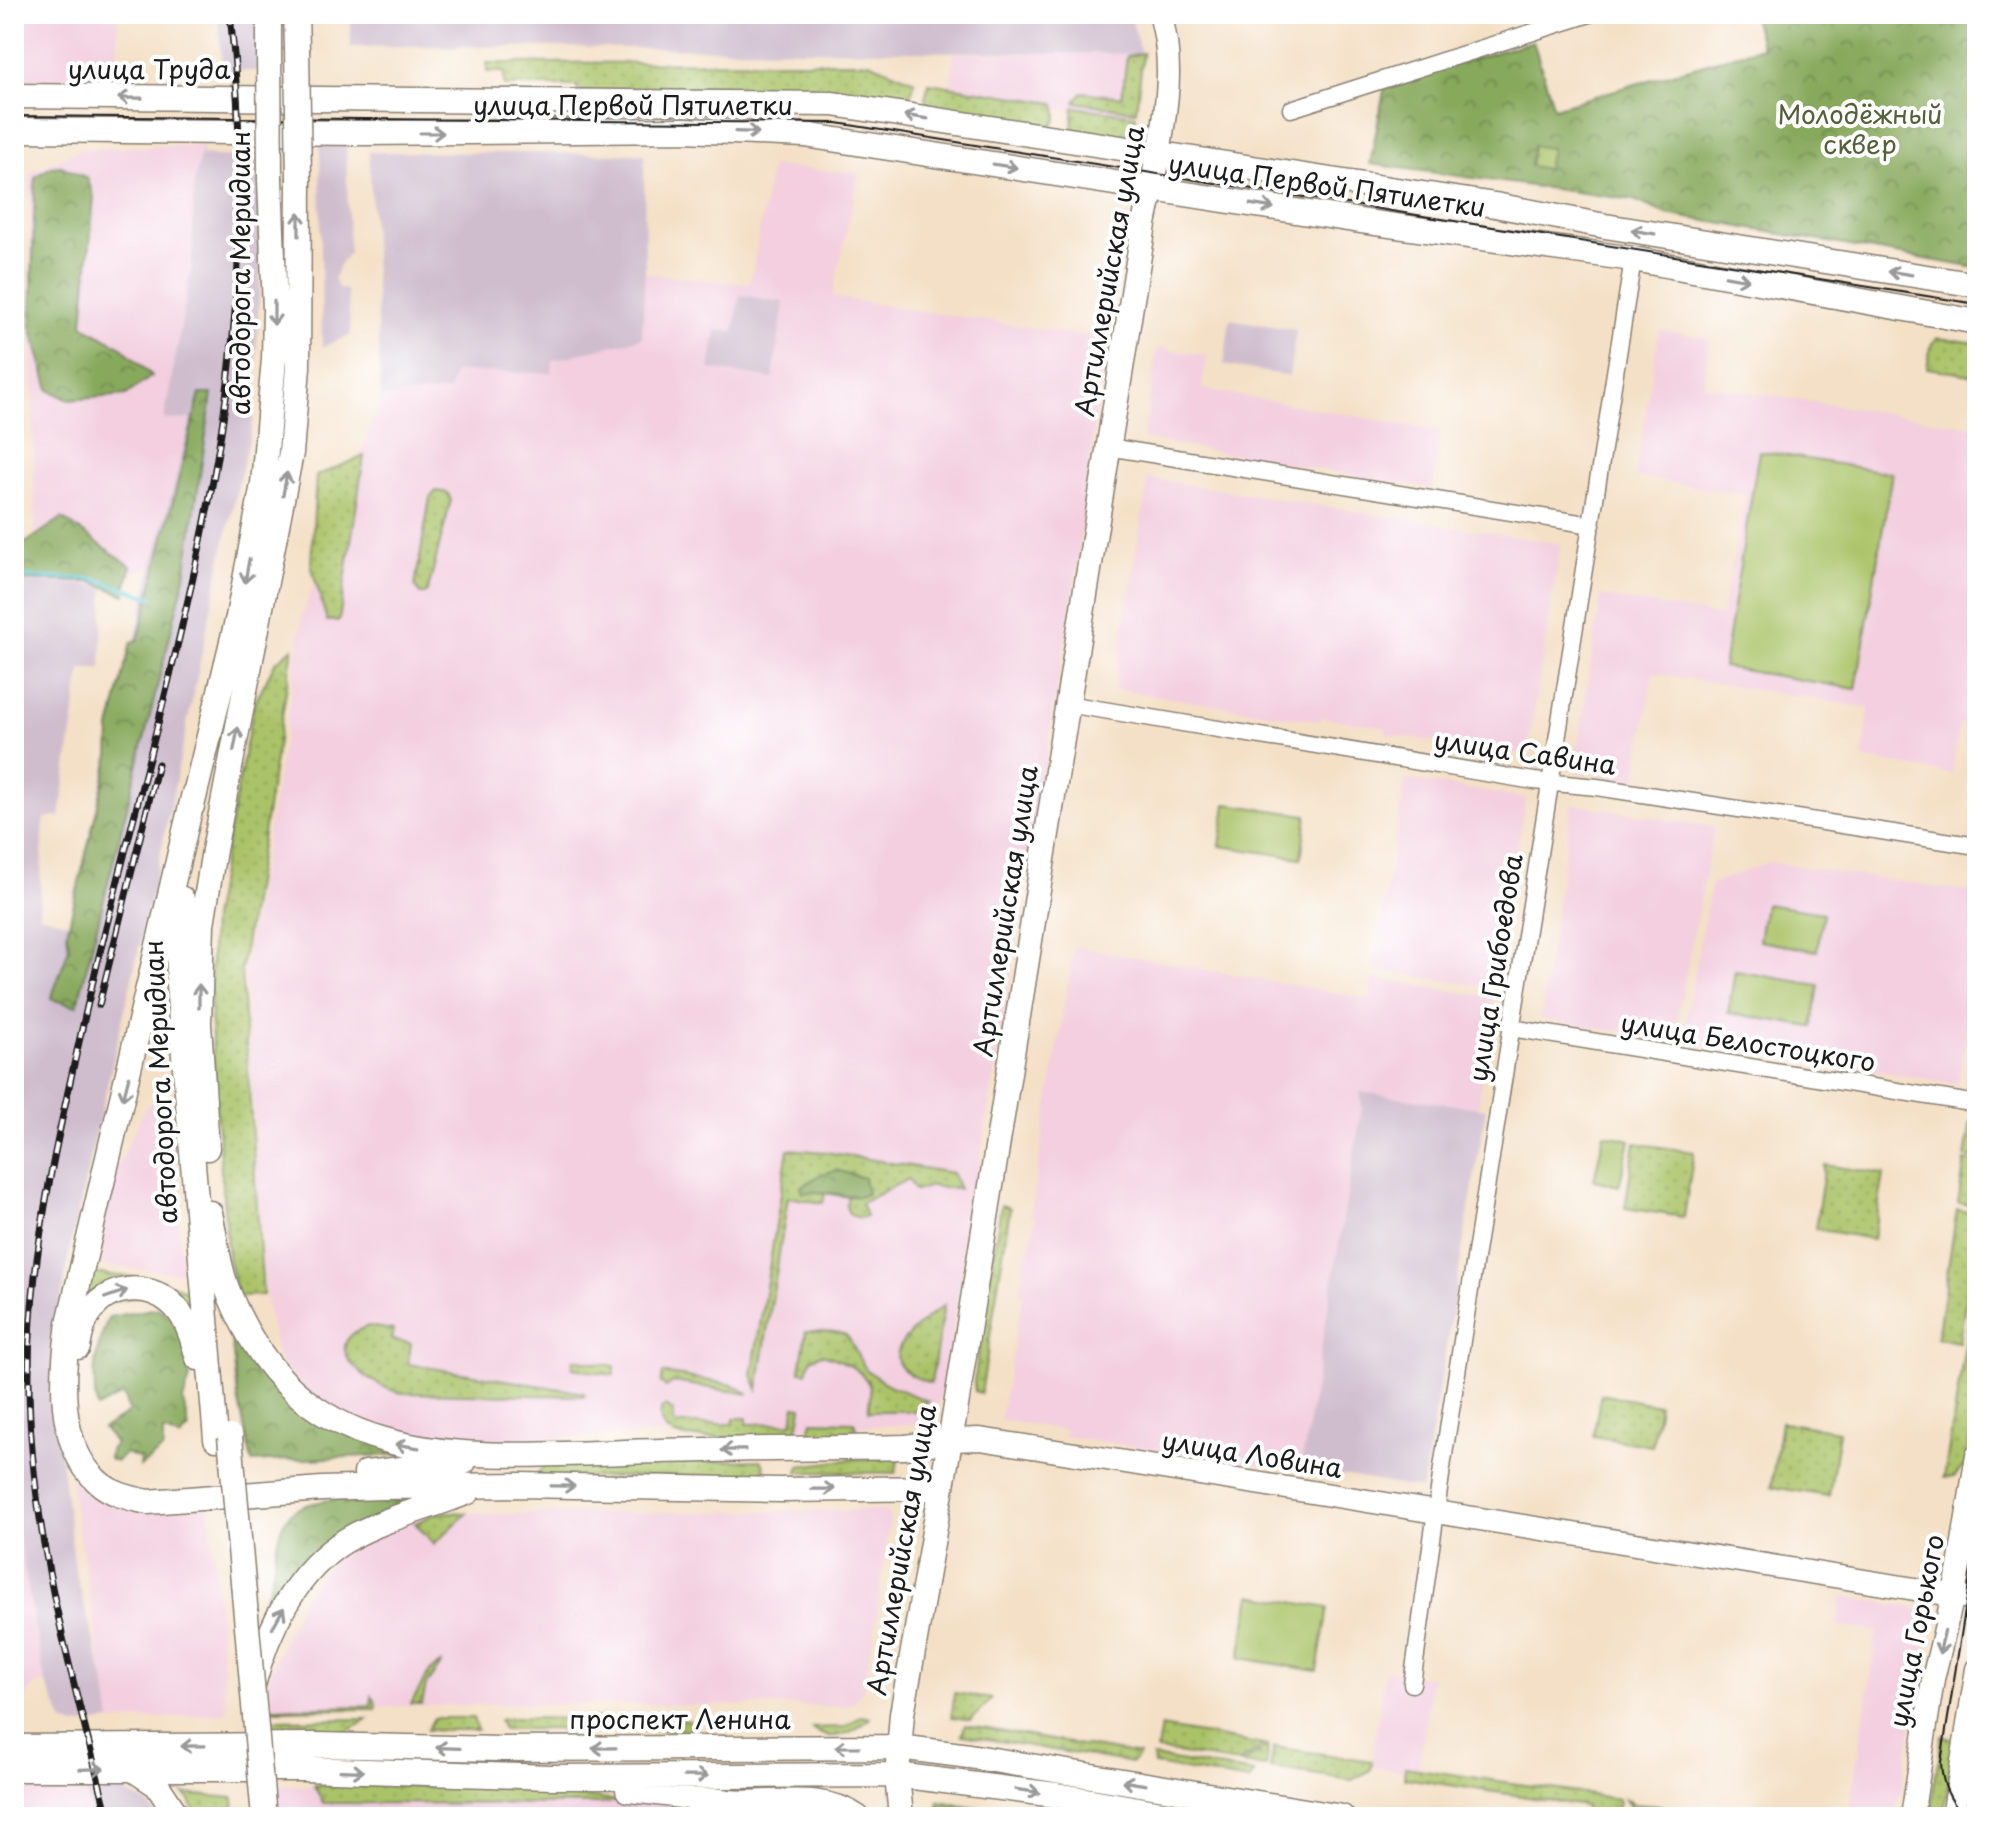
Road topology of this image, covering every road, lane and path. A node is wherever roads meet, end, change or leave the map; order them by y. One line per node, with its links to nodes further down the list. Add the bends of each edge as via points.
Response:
1 (269, 14): 18 (main road, автодорога Меридиан, one-way to 18, bridge, via 274,359 263,484 238,617)
2 (296, 14): 22 (main road, автодорога Меридиан, one-way to 2, bridge, via 199,1024 202,924 291,453 298,367)
3 (1160, 14): 9 (street, Артиллерийская улица, via 1169,66)
4 (1590, 14): 7 (street)
5 (14, 96): 6 (main road, улица Труда, one-way to 5)
6 (283, 99): 9 (main road, улица Первой Пятилетки, one-way to 6, via 817,103)
7 (1291, 109)
8 (14, 130): 10 (main road, улица Первой Пятилетки, one-way to 10, via 744,131 835,139)
9 (1159, 153): 10 (main road, Артиллерийская улица); 12 (main road, улица Первой Пятилетки, one-way to 9)
10 (1153, 188): 11 (main road, улица Первой Пятилетки, one-way to 11); 14 (main road, Артиллерийская улица)
11 (1633, 259): 13 (main road, улица Первой Пятилетки, one-way to 13); 15 (street, улица Грибоедова)
12 (1977, 285)
13 (1977, 322)
14 (1108, 447): 15 (street); 16 (main road, Артиллерийская улица)
15 (1592, 525): 17 (street, улица Грибоедова)
16 (1067, 704): 17 (street, улица Савина); 24 (main road, Артиллерийская улица)
17 (1550, 783): 19 (street, улица Савина); 20 (street, улица Грибоедова)
18 (194, 793): 23 (main road, автодорога Меридиан, via 178,984); 29 (main road, one-way to 29, via 69,1323 65,1395 74,1447 98,1482 148,1502 322,1489)
19 (1977, 846)
20 (1511, 1028): 21 (street, улица Белостоцкого); 32 (street, улица Грибоедова)
21 (1977, 1104)
22 (210, 1213): 23 (main road, автодорога Меридиан); 27 (main road, one-way to 22, via 388,1443 333,1421 305,1401 272,1368 228,1294)
23 (223, 1438): 27 (main road, one-way to 23, via 161,1489 120,1478 89,1441 79,1395 77,1354 91,1310 104,1298 135,1289 154,1292 171,1303 190,1331); 37 (main road, автодорога Меридиан, bridge); 46 (main road, автодорога Меридиан)
24 (950, 1440): 25 (main road, улица Ловина, via 905,1447); 30 (main road, Артиллерийская улица); 32 (street, улица Ловина, via 980,1439)
25 (780, 1449): 27 (main road, улица Ловина, one-way to 27); 31 (main road)
26 (1977, 1455): 33 (street, улица Горького)
27 (519, 1456): 28 (main road)
28 (520, 1485): 29 (main road); 31 (main road, one-way to 31)
29 (485, 1486): 37 (main road, one-way to 29, via 269,1634 302,1581 347,1540)
30 (941, 1488): 31 (main road, one-way to 30); 39 (main road, Артиллерийская улица)
31 (781, 1490)
32 (1436, 1513): 33 (street, улица Ловина); 36 (street, улица Грибоедова)
33 (1953, 1595): 34 (street, улица Ловина); 41 (street, улица Горького, one-way to 41)
34 (1977, 1599)
35 (1977, 1669): 54 (street)
36 (1412, 1684)
37 (252, 1691): 47 (main road, автодорога Меридиан, bridge)
38 (14, 1747): 39 (main road, проспект Ленина, one-way to 38)
39 (899, 1747): 43 (main road, Артиллерийская улица); 51 (main road, проспект Ленина, one-way to 39)
40 (131, 1768): 42 (main road, проспект Ленина, one-way to 40); 44 (main road, проспект Ленина, one-way to 44); 45 (main road, via 157,1785)
41 (1920, 1768): 52 (street); 53 (street, улица Горького)
42 (14, 1769)
43 (897, 1775): 44 (main road, проспект Ленина, one-way to 43); 49 (main road, Артиллерийская улица); 50 (main road, проспект Ленина, one-way to 50)
44 (551, 1777): 48 (main road, via 731,1802 822,1803)
45 (178, 1817)
46 (250, 1817)
47 (264, 1817)
48 (857, 1817)
49 (901, 1817)
50 (1186, 1817)
51 (1342, 1817)
52 (1900, 1817)
53 (1912, 1817)
54 (1953, 1817)

